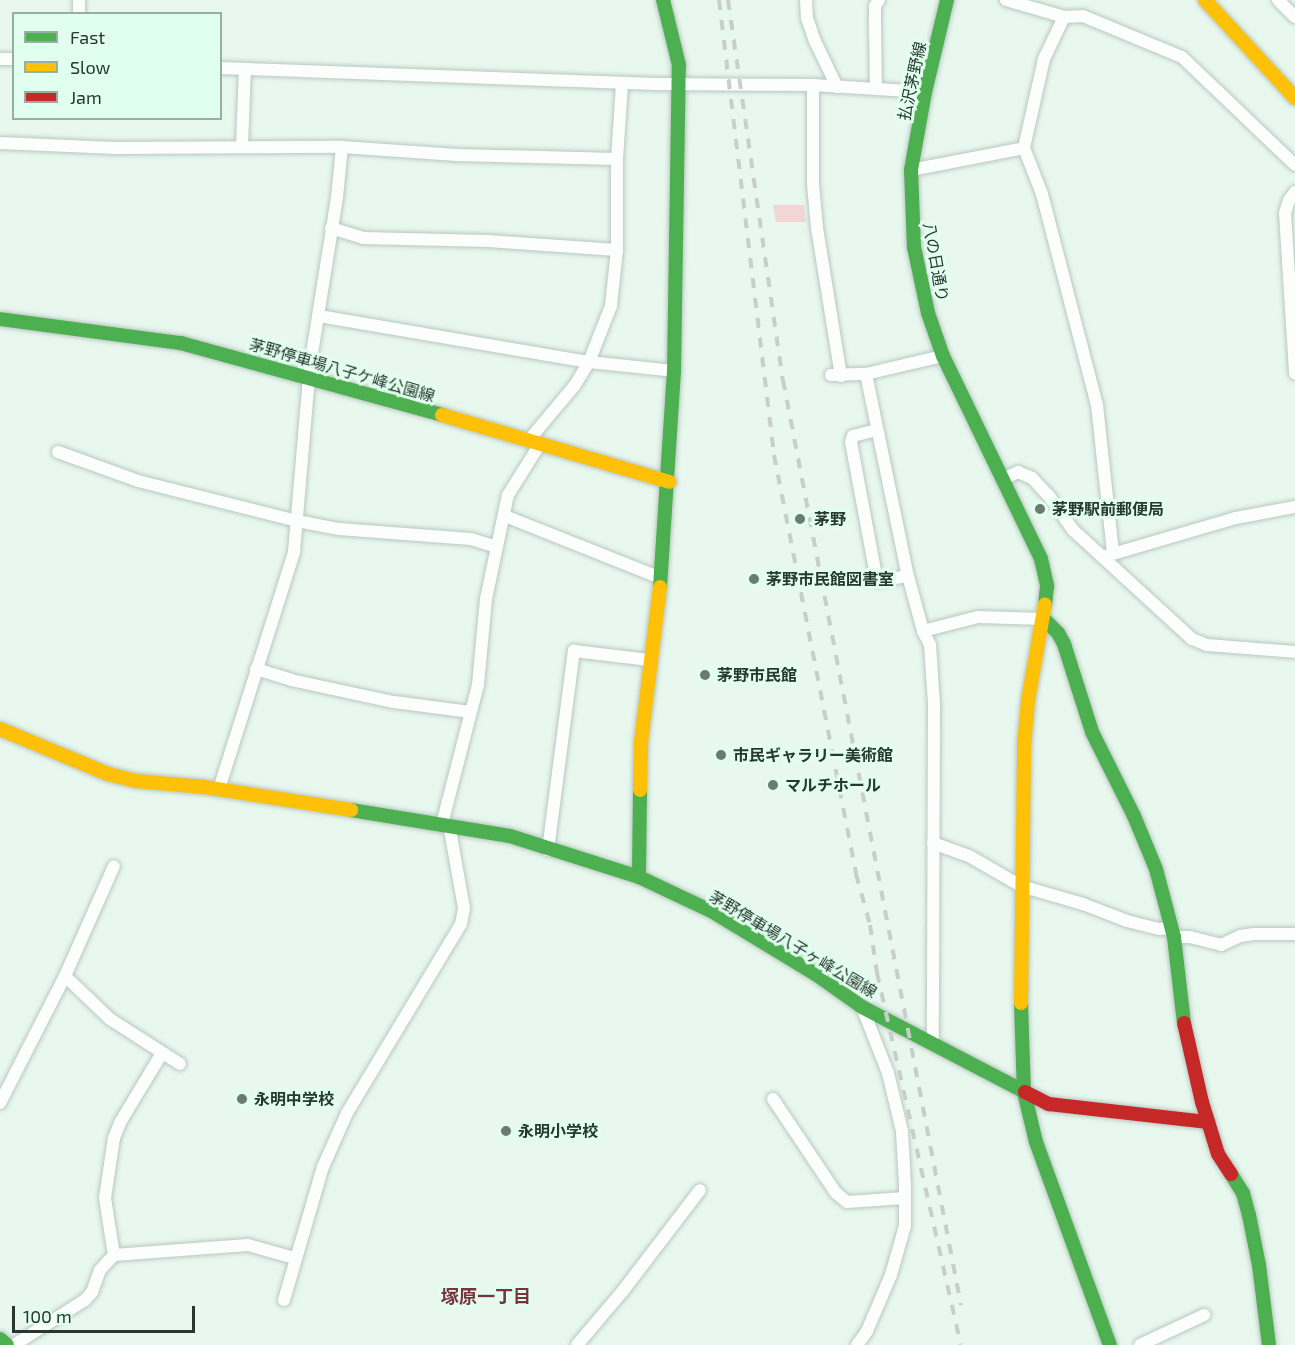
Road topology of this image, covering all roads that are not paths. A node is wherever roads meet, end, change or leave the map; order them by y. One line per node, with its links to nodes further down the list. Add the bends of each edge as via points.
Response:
1 (663, 0): 13 (main road, via 678,55)
2 (806, 0): 15 (street, via 815,41)
3 (879, 0): 16 (street, via 875,6)
4 (947, 0): 17 (main road, 払沢茅野線)
5 (1006, 0): 8 (street)
6 (1205, 0): 18 (main road)
7 (1278, 0): 9 (street)
8 (1064, 16): 22 (street, via 1044,59); 24 (street, via 1083,16 1182,57)
9 (1295, 17)
10 (222, 68): 11 (street)
11 (245, 69): 12 (street); 20 (street)
12 (622, 83): 13 (street); 23 (street)
13 (679, 84): 14 (street); 34 (main road)
14 (813, 86): 15 (street); 35 (street, via 814,195 836,376)
15 (837, 87): 16 (street)
16 (876, 89): 17 (street)
17 (925, 92): 25 (main road, 払沢茅野線)
18 (1295, 98)
19 (0, 143): 20 (street, via 115,148)
20 (242, 146): 21 (street)
21 (342, 147): 23 (street); 27 (street)
22 (1024, 147): 25 (street); 46 (street, via 1042,194 1097,405)
23 (617, 159): 28 (street)
24 (1295, 165)
25 (911, 170): 31 (main road, 八の日通り, via 919,278)
26 (1295, 192): 33 (street, via 1285,213)
27 (331, 228): 28 (street, via 363,238); 29 (street)
28 (617, 250): 32 (street, via 611,306)
29 (319, 316): 32 (street); 36 (street)
30 (0, 319): 36 (main road, 茅野停車場八子ケ峰公園線, via 181,343)
31 (943, 356): 35 (street); 40 (main road)
32 (589, 362): 34 (street); 38 (street)
33 (1295, 366)
34 (674, 371): 41 (main road)
35 (866, 374): 37 (street)
36 (310, 377): 38 (main road, 茅野停車場八子ケ峰公園線); 44 (street)
37 (877, 430): 47 (street); 47 (street, via 854,436 851,442 877,581)
38 (534, 442): 41 (main road, 茅野停車場八子ケ峰公園線); 43 (street, via 513,483)
39 (58, 452): 44 (street, via 138,481)
40 (1004, 479): 46 (street, via 1018,472 1032,478 1073,530); 49 (main road, via 1041,559 1047,586)
41 (669, 482): 48 (main road)
42 (1295, 507): 46 (street, via 1236,518)
43 (505, 516): 45 (street); 48 (street)
44 (297, 521): 45 (street, via 339,529 471,539); 53 (street, via 294,552)
45 (497, 547): 54 (street, via 486,599 478,685)
46 (1108, 555): 51 (street, via 1198,643)
47 (908, 576): 50 (street)
48 (661, 578): 52 (main road)
49 (1044, 619): 50 (street, via 978,617); 62 (main road, via 1028,701 1024,746); 63 (main road, via 1064,644 1092,732 1156,869)
50 (923, 631): 58 (street, via 930,645 934,703)
51 (1295, 652)
52 (649, 660): 59 (street, via 574,651); 61 (main road, via 639,769)
53 (256, 669): 54 (street, via 394,702); 56 (street)
54 (470, 712): 57 (street)
55 (0, 729): 56 (main road, 茅野停車場八子ヶ峰公園線, via 108,774 136,781)
56 (219, 789): 57 (main road, 茅野停車場八子ヶ峰公園線)
57 (446, 824): 59 (main road, 茅野停車場八子ヶ峰公園線, via 510,836); 77 (street, via 464,908 461,924 347,1113 322,1167)
58 (933, 843): 62 (street, via 969,856); 67 (street)
59 (548, 849): 61 (main road, 茅野停車場八子ヶ峰公園線)
60 (114, 866): 65 (street)
61 (639, 877): 66 (main road, 茅野停車場八子ヶ峰公園線, via 713,912)
62 (1022, 886): 63 (street); 70 (main road)
63 (1172, 933): 64 (street, via 1221,945 1240,936); 73 (main road, via 1180,1006)
64 (1295, 934)
65 (64, 976): 68 (street, via 110,1019); 72 (street)
66 (862, 1007): 67 (main road, 茅野停車場八子ヶ峰公園線); 75 (street, via 888,1073 902,1131)
67 (933, 1041): 70 (main road, 茅野停車場八子ヶ峰公園線)
68 (162, 1053): 69 (street); 76 (street, via 114,1138 105,1198)
69 (180, 1064)
70 (1024, 1092): 73 (main road, 茅野停車場八子ヶ峰公園線, via 1057,1106); 85 (main road, via 1035,1142)
71 (773, 1099): 75 (street, via 836,1193 847,1202)
72 (0, 1103)
73 (1208, 1122): 87 (main road, via 1218,1154 1243,1193 1259,1265)
74 (700, 1190): 83 (street)
75 (905, 1198): 84 (street, via 905,1226 891,1275)
76 (114, 1255): 77 (street, via 248,1245); 82 (street, via 100,1270 85,1300)
77 (294, 1258): 78 (street)
78 (284, 1300)
79 (1204, 1315): 86 (street)
80 (0, 1339): 81 (main road)
81 (7, 1345)
82 (14, 1345)
83 (577, 1345)
84 (857, 1345)
85 (1110, 1345)
86 (1140, 1345)
87 (1269, 1345)

